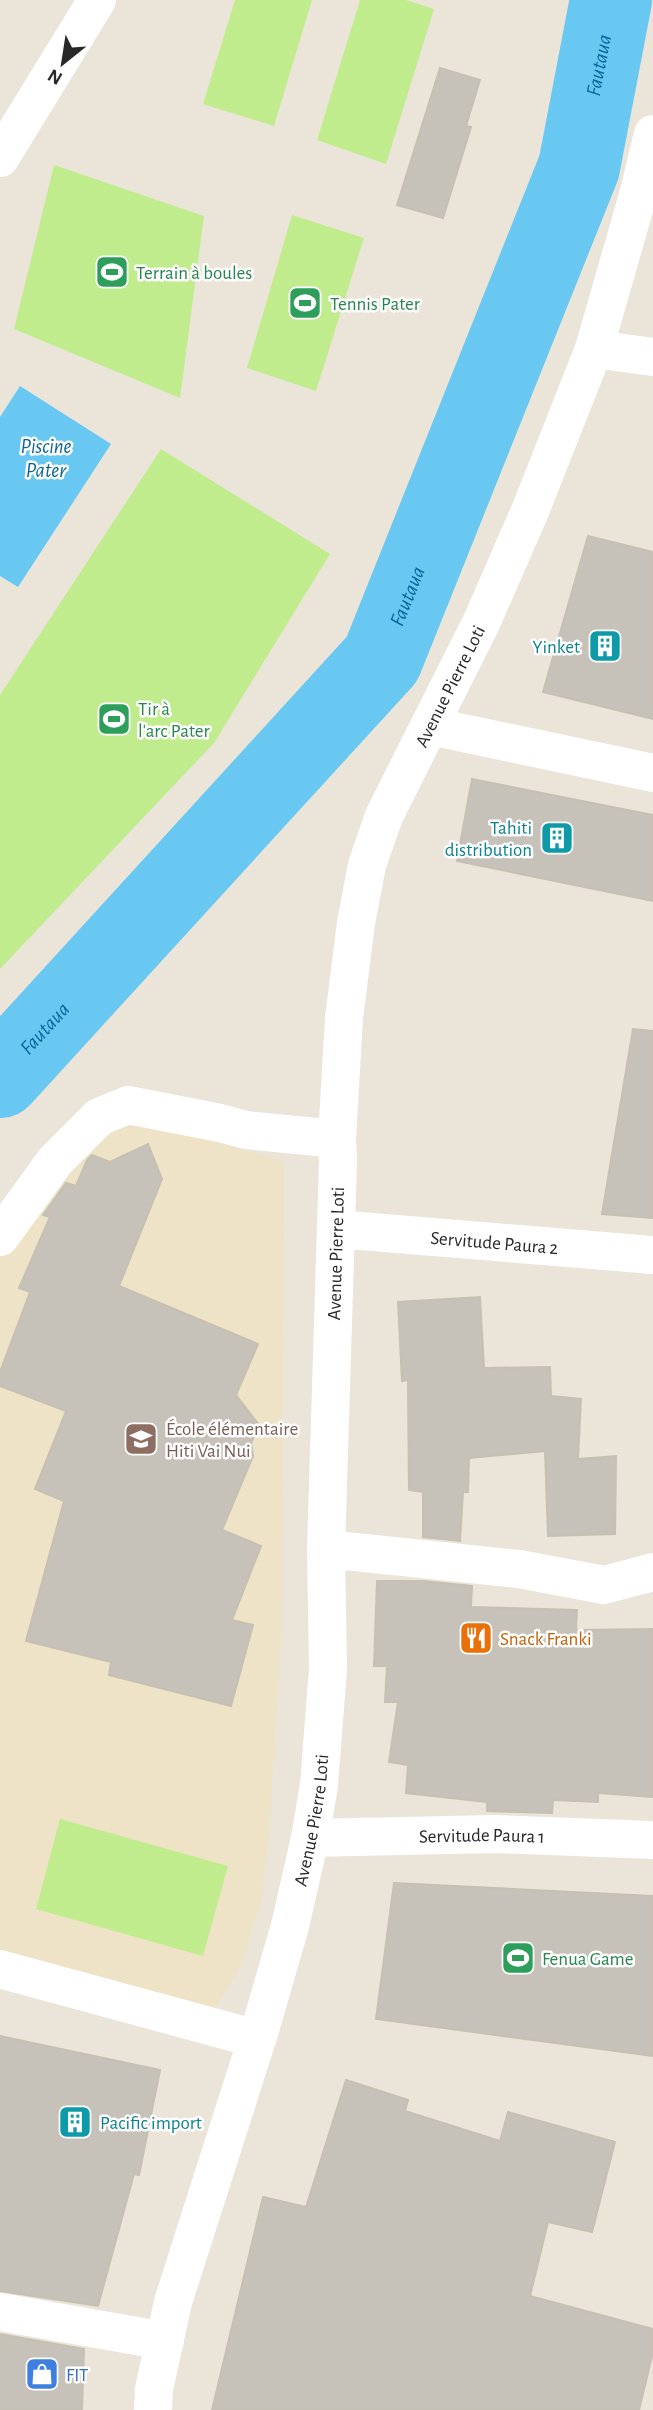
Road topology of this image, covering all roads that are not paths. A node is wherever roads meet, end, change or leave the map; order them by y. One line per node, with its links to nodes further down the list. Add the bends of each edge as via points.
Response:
1 (97, 0): 3 (main road)
2 (653, 134): 4 (main road, Avenue Pierre Loti)
3 (0, 158)
4 (594, 349): 5 (main road); 6 (main road, Avenue Pierre Loti, via 525,523)
5 (653, 357)
6 (430, 726): 7 (main road); 8 (main road, Avenue Pierre Loti, via 384,817 367,865 344,1018)
7 (653, 773)
8 (337, 1139): 9 (main road, Avenue Pierre Loti); 10 (main road, via 246,1130 128,1105 99,1117 55,1161)
9 (336, 1229): 11 (main road, Servitude Paura 2); 12 (main road, Avenue Pierre Loti)
10 (0, 1237)
11 (653, 1255)
12 (326, 1549): 13 (main road, via 519,1569 604,1585); 14 (main road, Avenue Pierre Loti, via 328,1669)
13 (653, 1573)
14 (310, 1838): 15 (main road, Servitude Paura 1, via 495,1834); 17 (main road, Avenue Pierre Loti)
15 (653, 1840)
16 (0, 1969): 17 (main road)
17 (257, 2039): 19 (main road, Avenue Pierre Loti)
18 (0, 2312): 19 (main road)
19 (165, 2341): 20 (main road, Avenue Pierre Loti)
20 (153, 2410)

